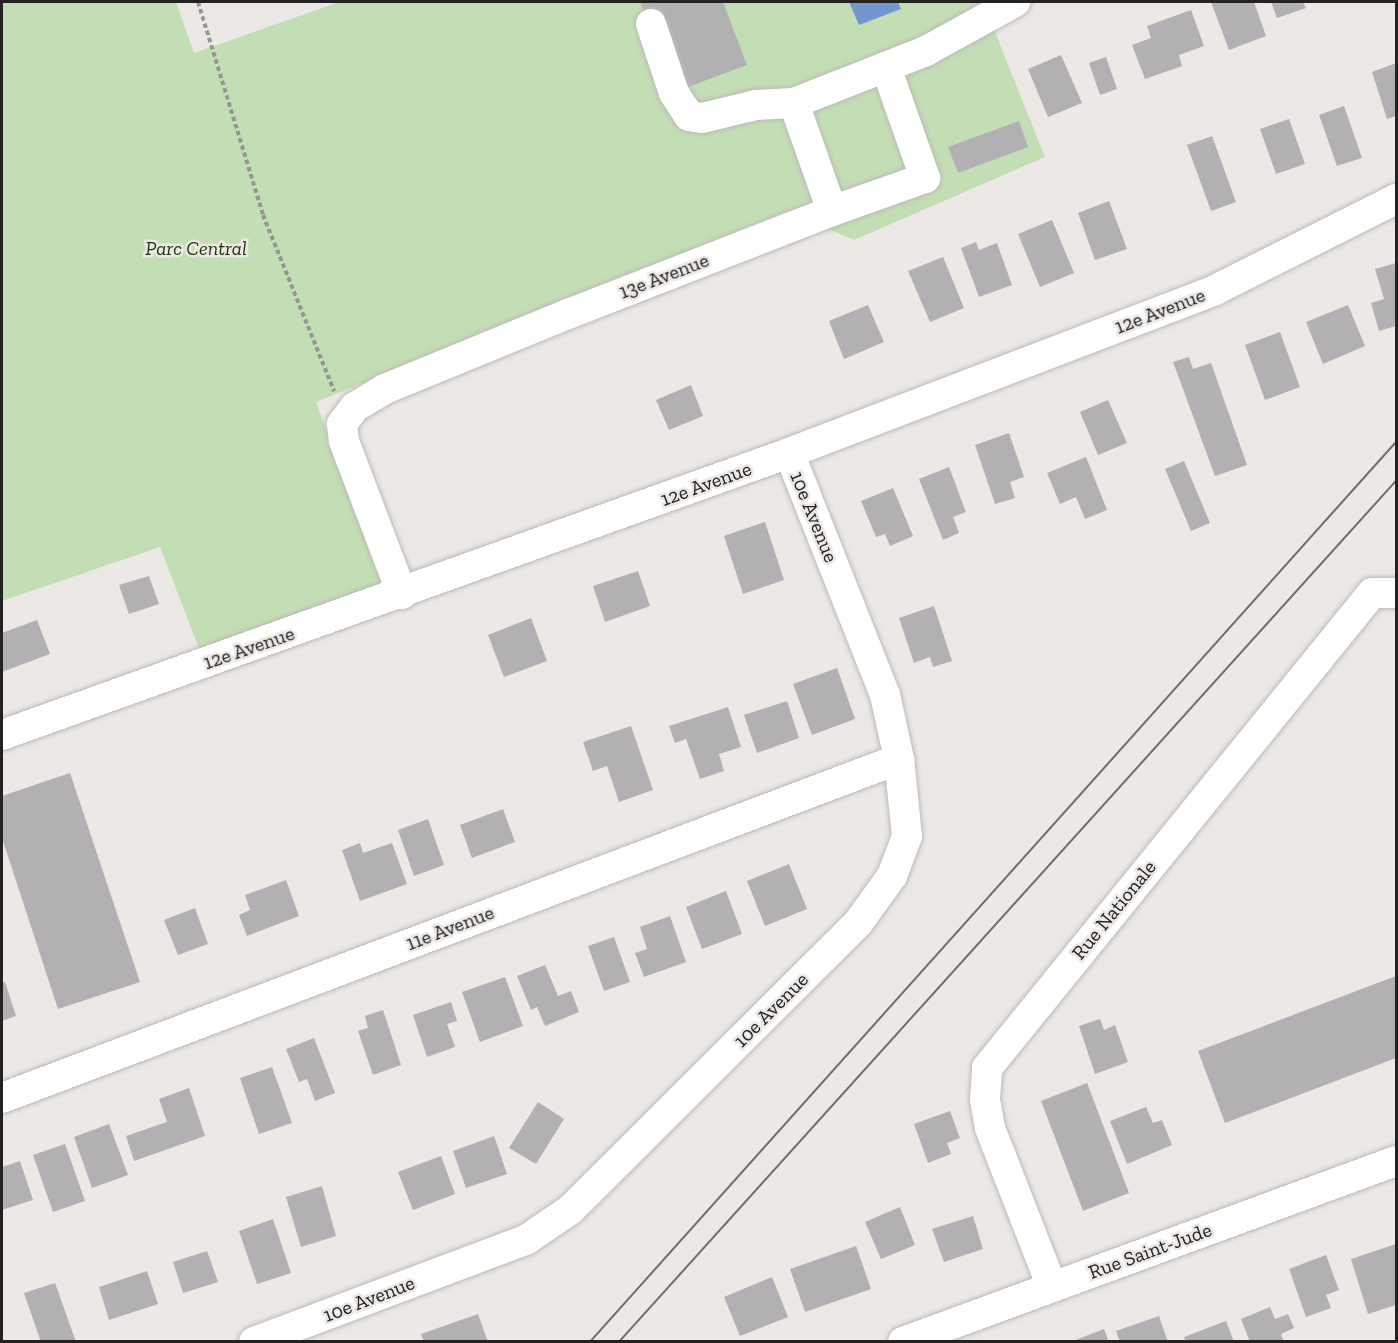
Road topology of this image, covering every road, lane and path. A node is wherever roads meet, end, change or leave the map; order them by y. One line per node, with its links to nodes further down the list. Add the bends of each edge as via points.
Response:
1 (198, 2): 8 (path, via 263,215)
2 (1015, 2): 4 (street, via 962,34)
3 (651, 24): 5 (street, via 678,101 689,116 702,118 756,105)
4 (886, 67): 5 (street); 7 (street, 13e Avenue, via 925,178)
5 (794, 103): 7 (street)
6 (1396, 199): 9 (street, 12e Avenue, via 1215,290)
7 (832, 211): 11 (street, 13e Avenue, via 557,318 385,389 355,407 342,424 344,441)
8 (336, 396)
9 (789, 453): 11 (street, 12e Avenue); 13 (street, 10e Avenue, via 885,695)
10 (1396, 593): 16 (street, Rue Nationale, via 1372,593 987,1068 990,1128)
11 (402, 594): 12 (street, 12e Avenue)
12 (2, 735)
13 (899, 759): 14 (street, 11e Avenue); 17 (street, 10e Avenue, via 907,836 892,876 858,923 570,1210 526,1240)
14 (2, 1098)
15 (1396, 1161): 16 (street, Rue Saint-Jude)
16 (1052, 1287): 18 (street, Rue Saint-Jude)
17 (262, 1340)
18 (903, 1341)

